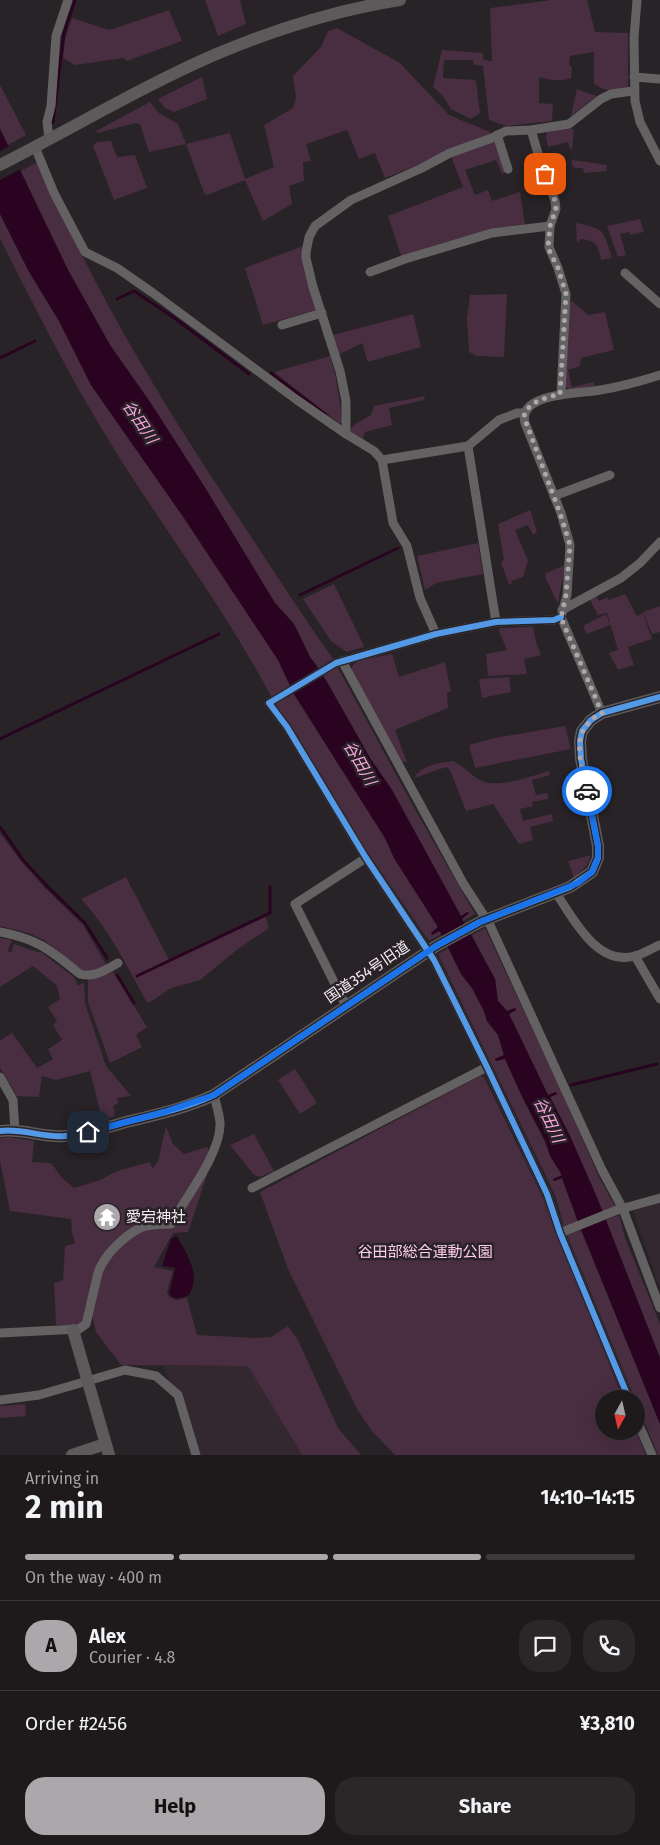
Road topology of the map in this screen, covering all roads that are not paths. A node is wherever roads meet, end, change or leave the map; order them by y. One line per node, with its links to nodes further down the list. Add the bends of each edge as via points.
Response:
1 (68, 0): 9 (street, via 56,36 47,122)
2 (400, 0): 9 (street, via 322,18 244,43 183,70)
3 (637, 0): 4 (street)
4 (634, 77): 5 (street); 6 (street)
5 (660, 79)
6 (634, 91): 7 (street, via 611,94 601,99 569,124); 11 (street, via 640,122)
7 (531, 130): 8 (street, via 506,131); 14 (street, via 555,201 556,209)
8 (497, 135): 13 (street); 18 (street, via 450,153 351,200 318,224 309,237 306,252 312,287)
9 (49, 139): 10 (street)
10 (34, 148): 12 (street); 23 (street, via 86,252 153,292)
11 (660, 160)
12 (0, 165)
13 (508, 169)
14 (550, 226): 15 (street, via 492,233); 21 (street, via 548,248 566,294)
15 (370, 272)
16 (625, 274): 17 (street)
17 (660, 304)
18 (322, 313): 19 (street); 23 (street, via 346,401)
19 (282, 325)
20 (660, 375): 21 (street, via 599,390)
21 (560, 394): 22 (street, via 538,402)
22 (525, 413): 24 (street, via 498,420); 27 (street, via 525,424)
23 (346, 434): 25 (street, via 374,451)
24 (468, 446): 25 (street); 30 (street)
25 (382, 460): 31 (street, via 393,524 407,546 420,598)
26 (610, 475): 27 (street)
27 (554, 496): 29 (street, via 570,545)
28 (660, 542): 29 (street, via 621,578)
29 (562, 614): 30 (street, via 554,620); 34 (street)
30 (496, 622): 31 (street)
31 (436, 634): 32 (street)
32 (339, 662): 35 (street, via 270,704); 37 (street)
33 (660, 697): 34 (street, 国道354号旧道)
34 (602, 713): 36 (street, 国道354号旧道, via 586,726 580,741 598,858 586,878)
35 (366, 858): 40 (street); 44 (street, via 294,904)
36 (556, 893): 37 (street, 国道354号旧道); 41 (street, via 597,948 617,956)
37 (483, 921): 40 (street, 国道354号旧道); 52 (street)
38 (0, 932): 42 (street, via 34,941 86,976)
39 (660, 945): 41 (street)
40 (432, 948): 44 (street, 国道354号旧道); 45 (street)
41 (635, 956): 43 (street)
42 (118, 963)
43 (660, 999)
44 (346, 1006): 47 (street, 国道354号旧道)
45 (487, 1067): 50 (street); 53 (street)
46 (0, 1077): 49 (street, via 13,1100)
47 (214, 1095): 49 (street, 国道354号旧道, via 88,1132 52,1136); 55 (street, via 220,1123 214,1155 171,1224 142,1227 109,1254 100,1266 88,1320 80,1329)
48 (0, 1131): 49 (street, 国道354号旧道)
49 (15, 1131)
50 (252, 1188)
51 (660, 1198): 52 (street)
52 (620, 1210): 53 (street); 54 (street)
53 (562, 1232): 58 (street)
54 (660, 1308)
55 (72, 1330): 56 (street); 57 (street)
56 (0, 1333)
57 (87, 1380): 59 (street, via 39,1395); 61 (street); 63 (street, via 125,1370 156,1376 178,1395)
58 (624, 1390)
59 (0, 1400)
60 (645, 1439): 64 (street)
61 (107, 1450): 62 (street)
62 (72, 1455)
63 (196, 1455)
64 (652, 1455)

